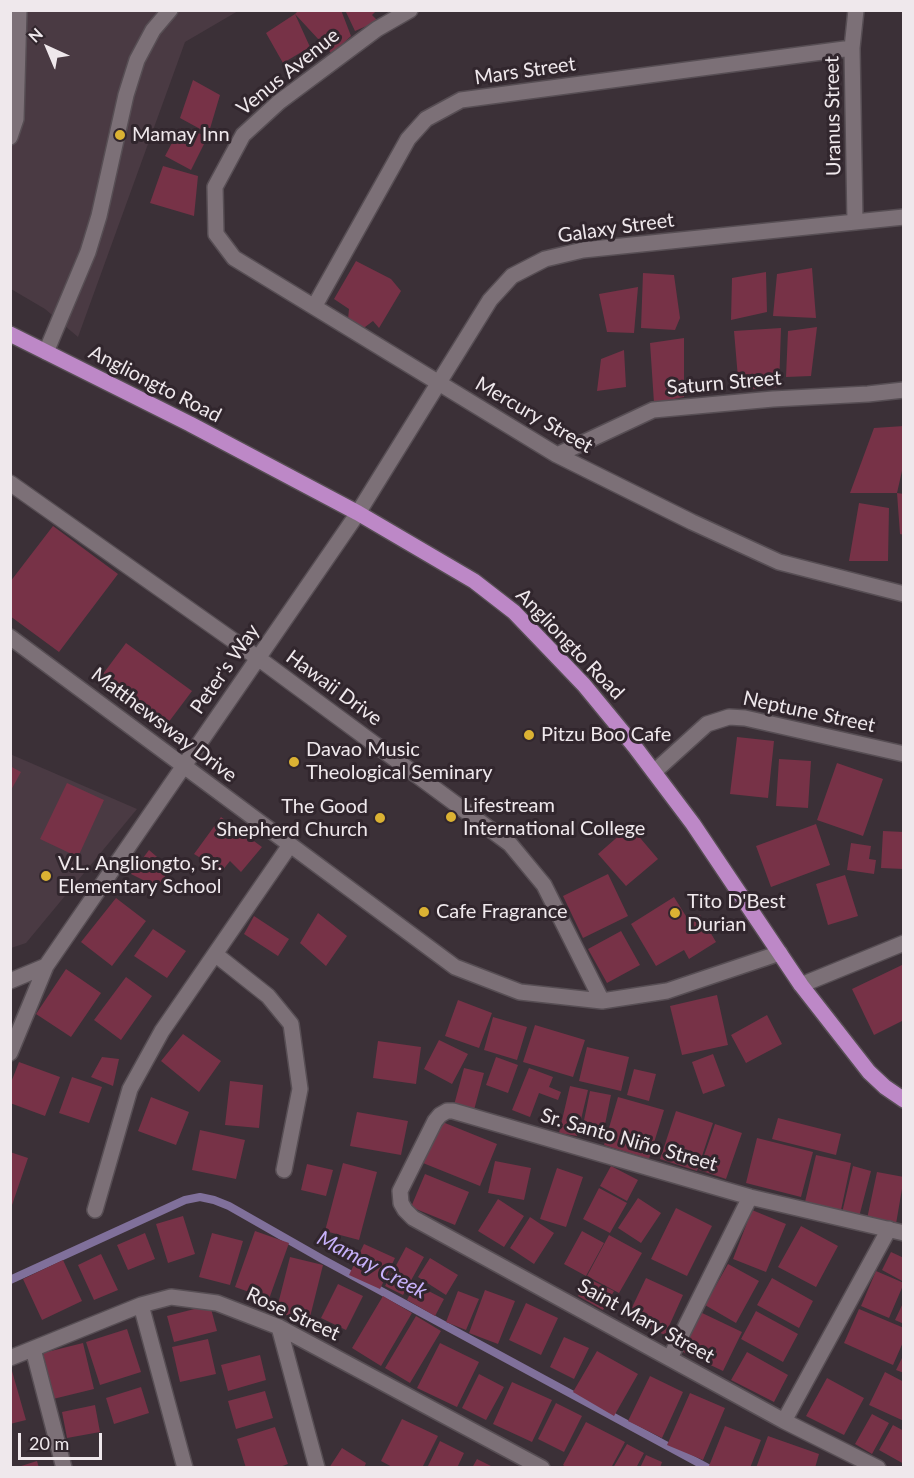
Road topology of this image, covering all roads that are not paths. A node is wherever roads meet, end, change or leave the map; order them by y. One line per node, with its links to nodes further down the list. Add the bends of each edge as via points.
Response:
1 (19, 10): 6 (street, via 16,119)
2 (170, 10): 12 (street, via 153,30 137,60 88,252)
3 (410, 10): 7 (street, Venus Avenue, via 376,29 279,102 243,135)
4 (856, 10): 5 (street, Uranus Street)
5 (852, 48): 9 (street, Uranus Street); 10 (street, Mars Street, via 461,100 426,119 408,139)
6 (10, 137)
7 (215, 187): 10 (street, Mercury Street, via 216,234 234,258)
8 (903, 217): 9 (street, Galaxy Street)
9 (855, 222): 13 (street, Galaxy Street, via 583,250 545,259 512,276 490,300)
10 (314, 307): 13 (street, Mercury Street)
11 (10, 334): 12 (main road, Angliongto Road)
12 (46, 352): 17 (main road, Angliongto Road)
13 (440, 384): 15 (street, Mercury Street); 17 (street, Galaxy Street)
14 (903, 390): 15 (street, Saturn Street, via 653,410)
15 (557, 455): 18 (street, Mercury Street, via 780,562)
16 (10, 483): 20 (street, Hawaii Drive)
17 (358, 513): 20 (street, Peter's Way); 23 (main road, Angliongto Road, via 474,580 514,612 584,685)
18 (903, 594)
19 (10, 637): 22 (street, Matthewsway Drive)
20 (258, 658): 22 (street, Peter's Way); 31 (street, Hawaii Drive, via 510,844 544,885)
21 (903, 754): 23 (street, Neptune Street, via 729,717 707,723)
22 (184, 766): 24 (street, Matthewsway Drive); 28 (street, Peter's Way)
23 (654, 772): 26 (main road, Angliongto Road)
24 (290, 845): 27 (street); 31 (street, Matthewsway Drive, via 455,967 520,992)
25 (903, 943): 30 (street)
26 (780, 953): 30 (main road, Angliongto Road); 31 (street, Matthewsway Drive, via 667,991)
27 (214, 954): 34 (street, via 268,996 291,1024 300,1089); 37 (street, via 162,1031 130,1089)
28 (46, 966): 29 (street); 32 (street, Peter's Way)
29 (10, 981)
30 (801, 985): 33 (main road, Angliongto Road, via 869,1072)
31 (602, 1001)
32 (10, 1053)
33 (903, 1100)
34 (284, 1170)
35 (750, 1197): 36 (street, Sr. Santo Niño Street, via 447,1111 435,1121 404,1180); 38 (street, Sr. Santo Niño Street); 43 (street)
36 (401, 1203): 43 (street, Saint Mary Street, via 413,1218)
37 (94, 1210)
38 (896, 1231): 44 (street)
39 (141, 1305): 40 (street, Rose Street, via 171,1297 217,1303); 41 (street, Rose Street); 46 (street)
40 (279, 1326): 47 (street); 48 (street, Rose Street)
41 (33, 1349): 42 (street, Rose Street); 45 (street)
42 (10, 1358)
43 (670, 1358): 44 (street, Saint Mary Street)
44 (784, 1421): 49 (street, Saint Mary Street)
45 (64, 1467)
46 (185, 1467)
47 (317, 1467)
48 (542, 1467)
49 (878, 1467)

